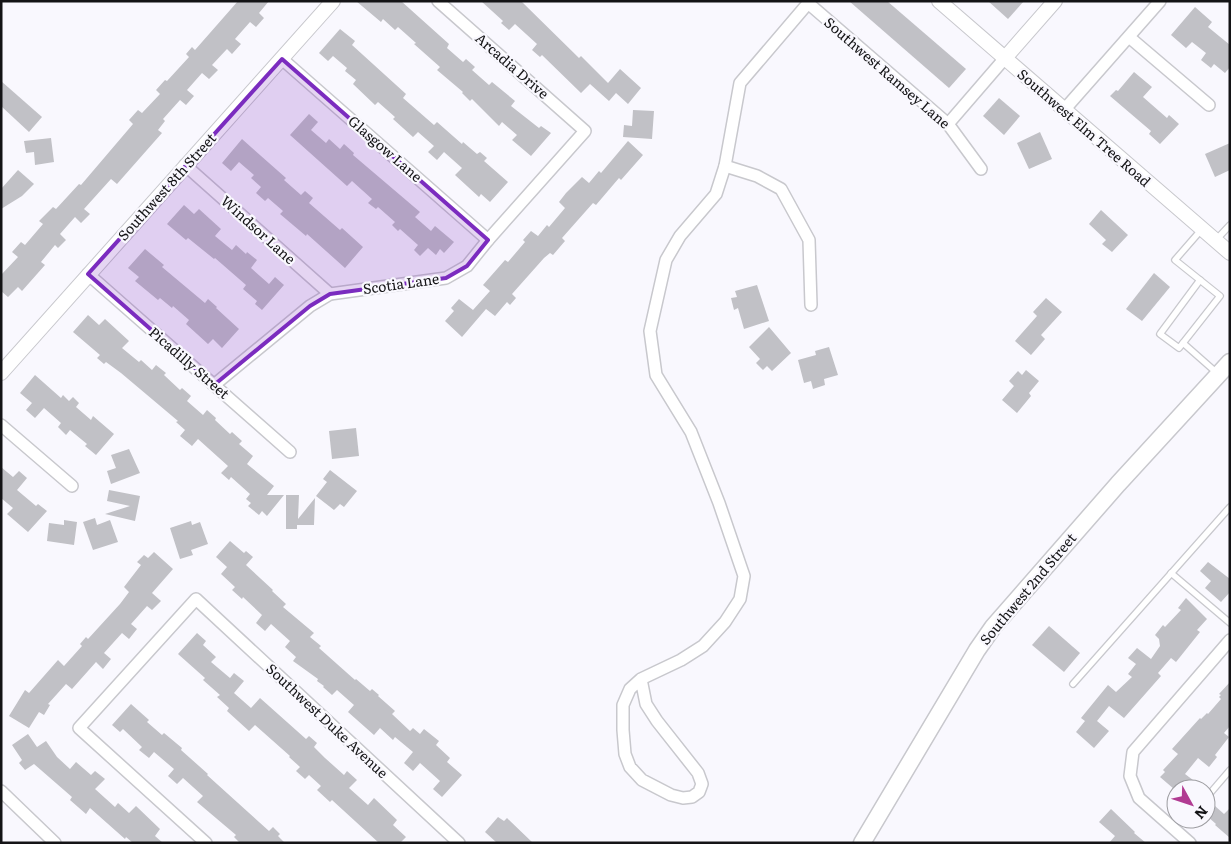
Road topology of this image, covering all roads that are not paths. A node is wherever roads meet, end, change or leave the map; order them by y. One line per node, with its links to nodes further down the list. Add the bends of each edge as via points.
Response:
1 (333, 1): 8 (street, Southwest 8th Street)
2 (438, 1): 13 (street, Arcadia Drive)
3 (939, 1): 9 (street, Southwest Elm Tree Road)
4 (1055, 1): 9 (street)
5 (1160, 1): 7 (street)
6 (809, 2): 12 (street, Southwest Ramsey Lane); 15 (street, via 740,83)
7 (1129, 37): 10 (street); 11 (street)
8 (282, 58): 14 (street, Southwest 8th Street); 19 (street, Glasgow Lane)
9 (1004, 58): 11 (street, Southwest Elm Tree Road); 12 (street)
10 (1209, 105)
11 (1064, 110): 18 (street, Southwest Elm Tree Road)
12 (948, 124): 16 (street, Southwest Ramsey Lane)
13 (585, 131): 19 (street, Scotia Lane)
14 (185, 165): 22 (street, Southwest 8th Street); 24 (street, Windsor Lane)
15 (725, 166): 25 (street, via 757,176 782,190 809,240); 38 (street, via 716,194 680,236 666,260 650,332 656,375 691,432 744,576 740,599 703,646)
16 (981, 169)
17 (1230, 225): 20 (lane)
18 (1202, 229): 20 (street, Southwest Elm Tree Road); 23 (lane, via 1174,260)
19 (488, 240): 24 (street, Scotia Lane, via 467,266 446,278)
20 (1215, 240): 21 (street, Southwest Elm Tree Road)
21 (1230, 253)
22 (88, 274): 28 (street, Southwest 8th Street); 30 (street, Picadilly Street)
23 (1200, 280): 26 (lane, via 1220,296); 26 (lane, via 1160,334 1179,348)
24 (330, 294): 30 (street, Scotia Lane, via 310,306)
25 (811, 305)
26 (1183, 343): 29 (lane)
27 (1230, 362): 29 (main road, Southwest 2nd Street)
28 (1, 373)
29 (1219, 375): 46 (main road, Southwest 2nd Street, via 993,627)
30 (214, 385): 32 (street, Picadilly Street)
31 (1, 425): 33 (street)
32 (290, 452)
33 (72, 486)
34 (1230, 507): 35 (lane)
35 (1171, 573): 36 (lane); 39 (lane)
36 (1230, 623)
37 (1230, 640): 47 (street, via 1133,752 1130,776 1139,798)
38 (640, 680): 38 (street, via 630,689 623,705 625,754 630,767 653,787 671,795 692,797 702,784 698,773 646,704)
39 (1073, 684)
40 (1230, 770): 41 (lane)
41 (1216, 786)
42 (1, 791): 44 (street)
43 (201, 841): 45 (street, Southwest Duke Avenue, via 79,728 196,599)
44 (55, 843)
45 (459, 843)
46 (862, 843)
47 (1190, 843)

